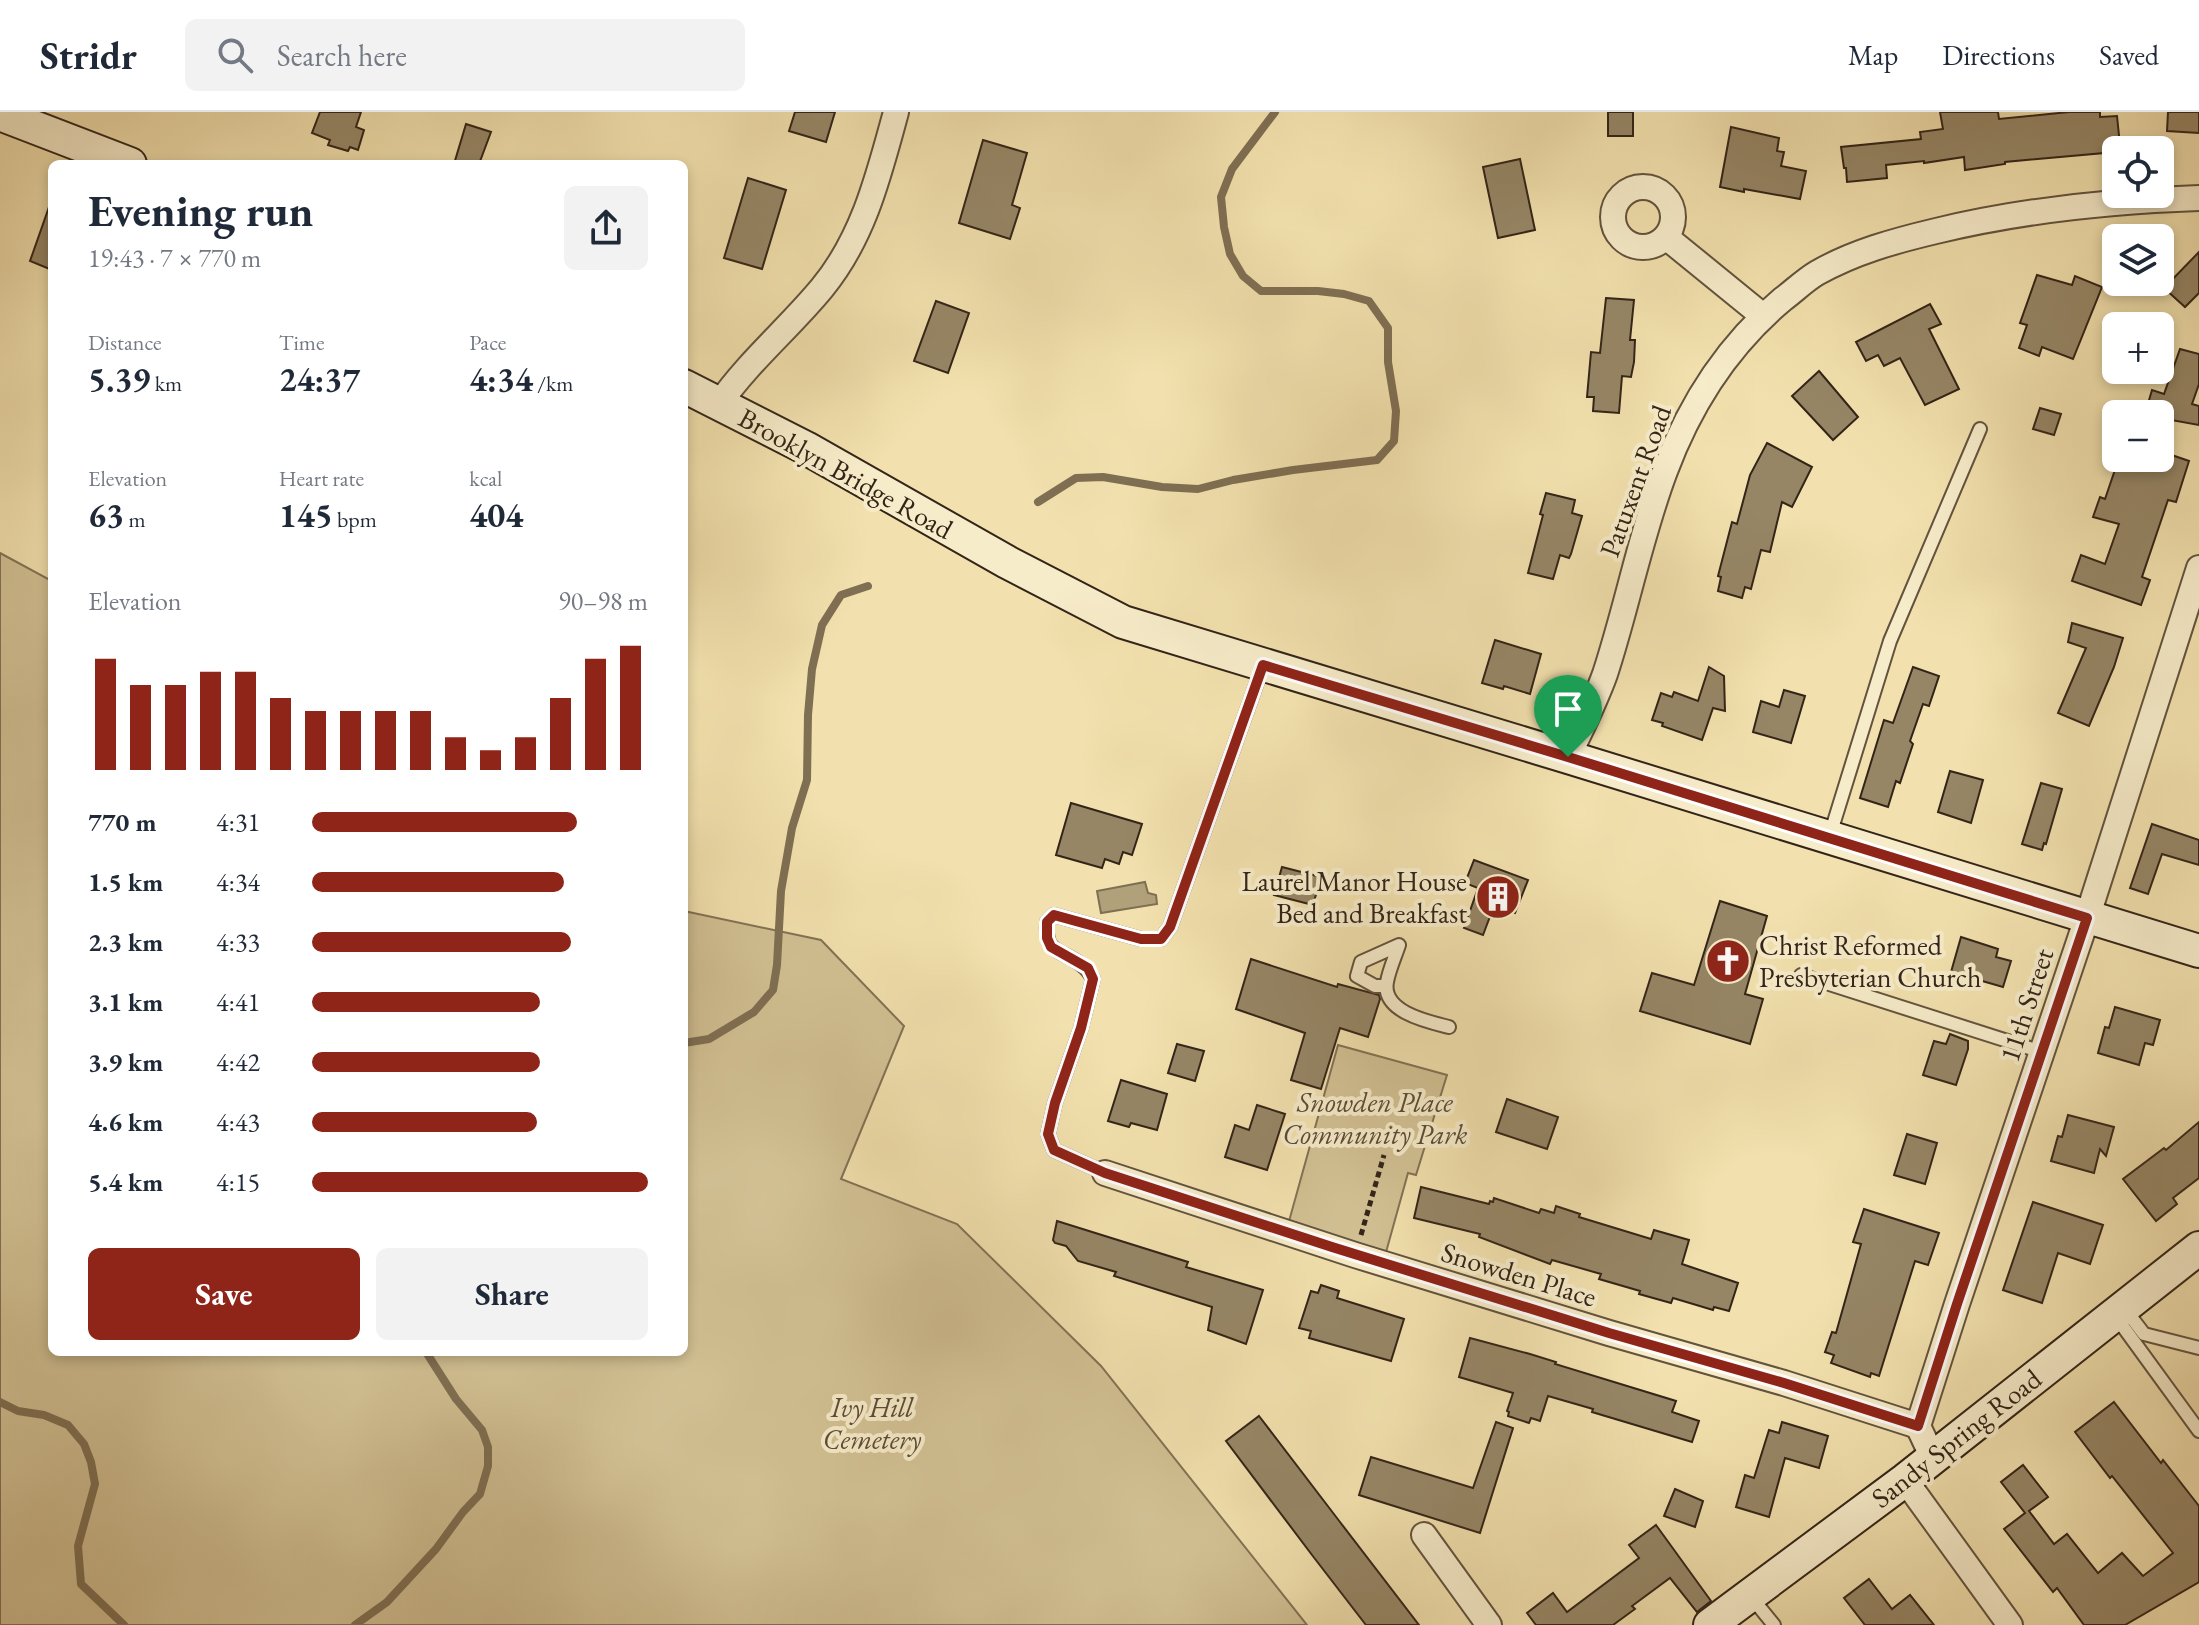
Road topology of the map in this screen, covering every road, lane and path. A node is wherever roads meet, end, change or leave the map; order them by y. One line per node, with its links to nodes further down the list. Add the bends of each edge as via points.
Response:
1 (896, 112): 8 (street, via 855,239 824,286)
2 (0, 114): 3 (street)
3 (120, 160)
4 (2199, 198): 6 (street, Patuxent Road, via 2065,206 1988,218 1867,249 1814,274)
5 (1666, 237): 6 (street)
6 (1763, 316): 12 (street, Patuxent Road, via 1727,356 1680,434 1647,525 1604,675)
7 (688, 388): 8 (street, Brooklyn Bridge Road)
8 (719, 404): 11 (street, Brooklyn Bridge Road, via 1123,622)
9 (1980, 429): 13 (lane, via 1890,641)
10 (2199, 568): 14 (street, 11th Street)
11 (1263, 665): 12 (street, Brooklyn Bridge Road); 21 (lane, via 1170,927 1161,939 1141,939 1054,915 1047,922 1051,947 1088,968 1093,979 1048,1134 1054,1150)
12 (1568, 757): 13 (street, Brooklyn Bridge Road)
13 (1829, 838): 14 (street, Brooklyn Bridge Road)
14 (2087, 918): 15 (street, Brooklyn Bridge Road); 19 (street, 11th Street)
15 (2199, 951)
16 (1801, 975): 19 (lane)
17 (1386, 986): 18 (lane, via 1390,1000 1410,1017)
18 (1449, 1027)
19 (2042, 1052): 26 (street, 11th Street)
20 (1384, 1155): 23 (path)
21 (1105, 1173): 23 (street, Snowden Place)
22 (2199, 1248): 24 (street, Sandy Spring Road)
23 (1355, 1255): 26 (street, Snowden Place)
24 (2118, 1310): 25 (lane, via 2144,1334); 27 (lane); 28 (street, Sandy Spring Road)
25 (2199, 1348)
26 (1918, 1426): 28 (street)
27 (2199, 1431)
28 (1933, 1458): 29 (street, Sandy Spring Road)
29 (1905, 1480): 31 (street, Sandy Spring Road); 35 (street)
30 (1424, 1535): 32 (street)
31 (1750, 1595): 33 (street, Sandy Spring Road); 34 (lane)
32 (1489, 1625)
33 (1710, 1625)
34 (1774, 1625)
35 (2010, 1625)

